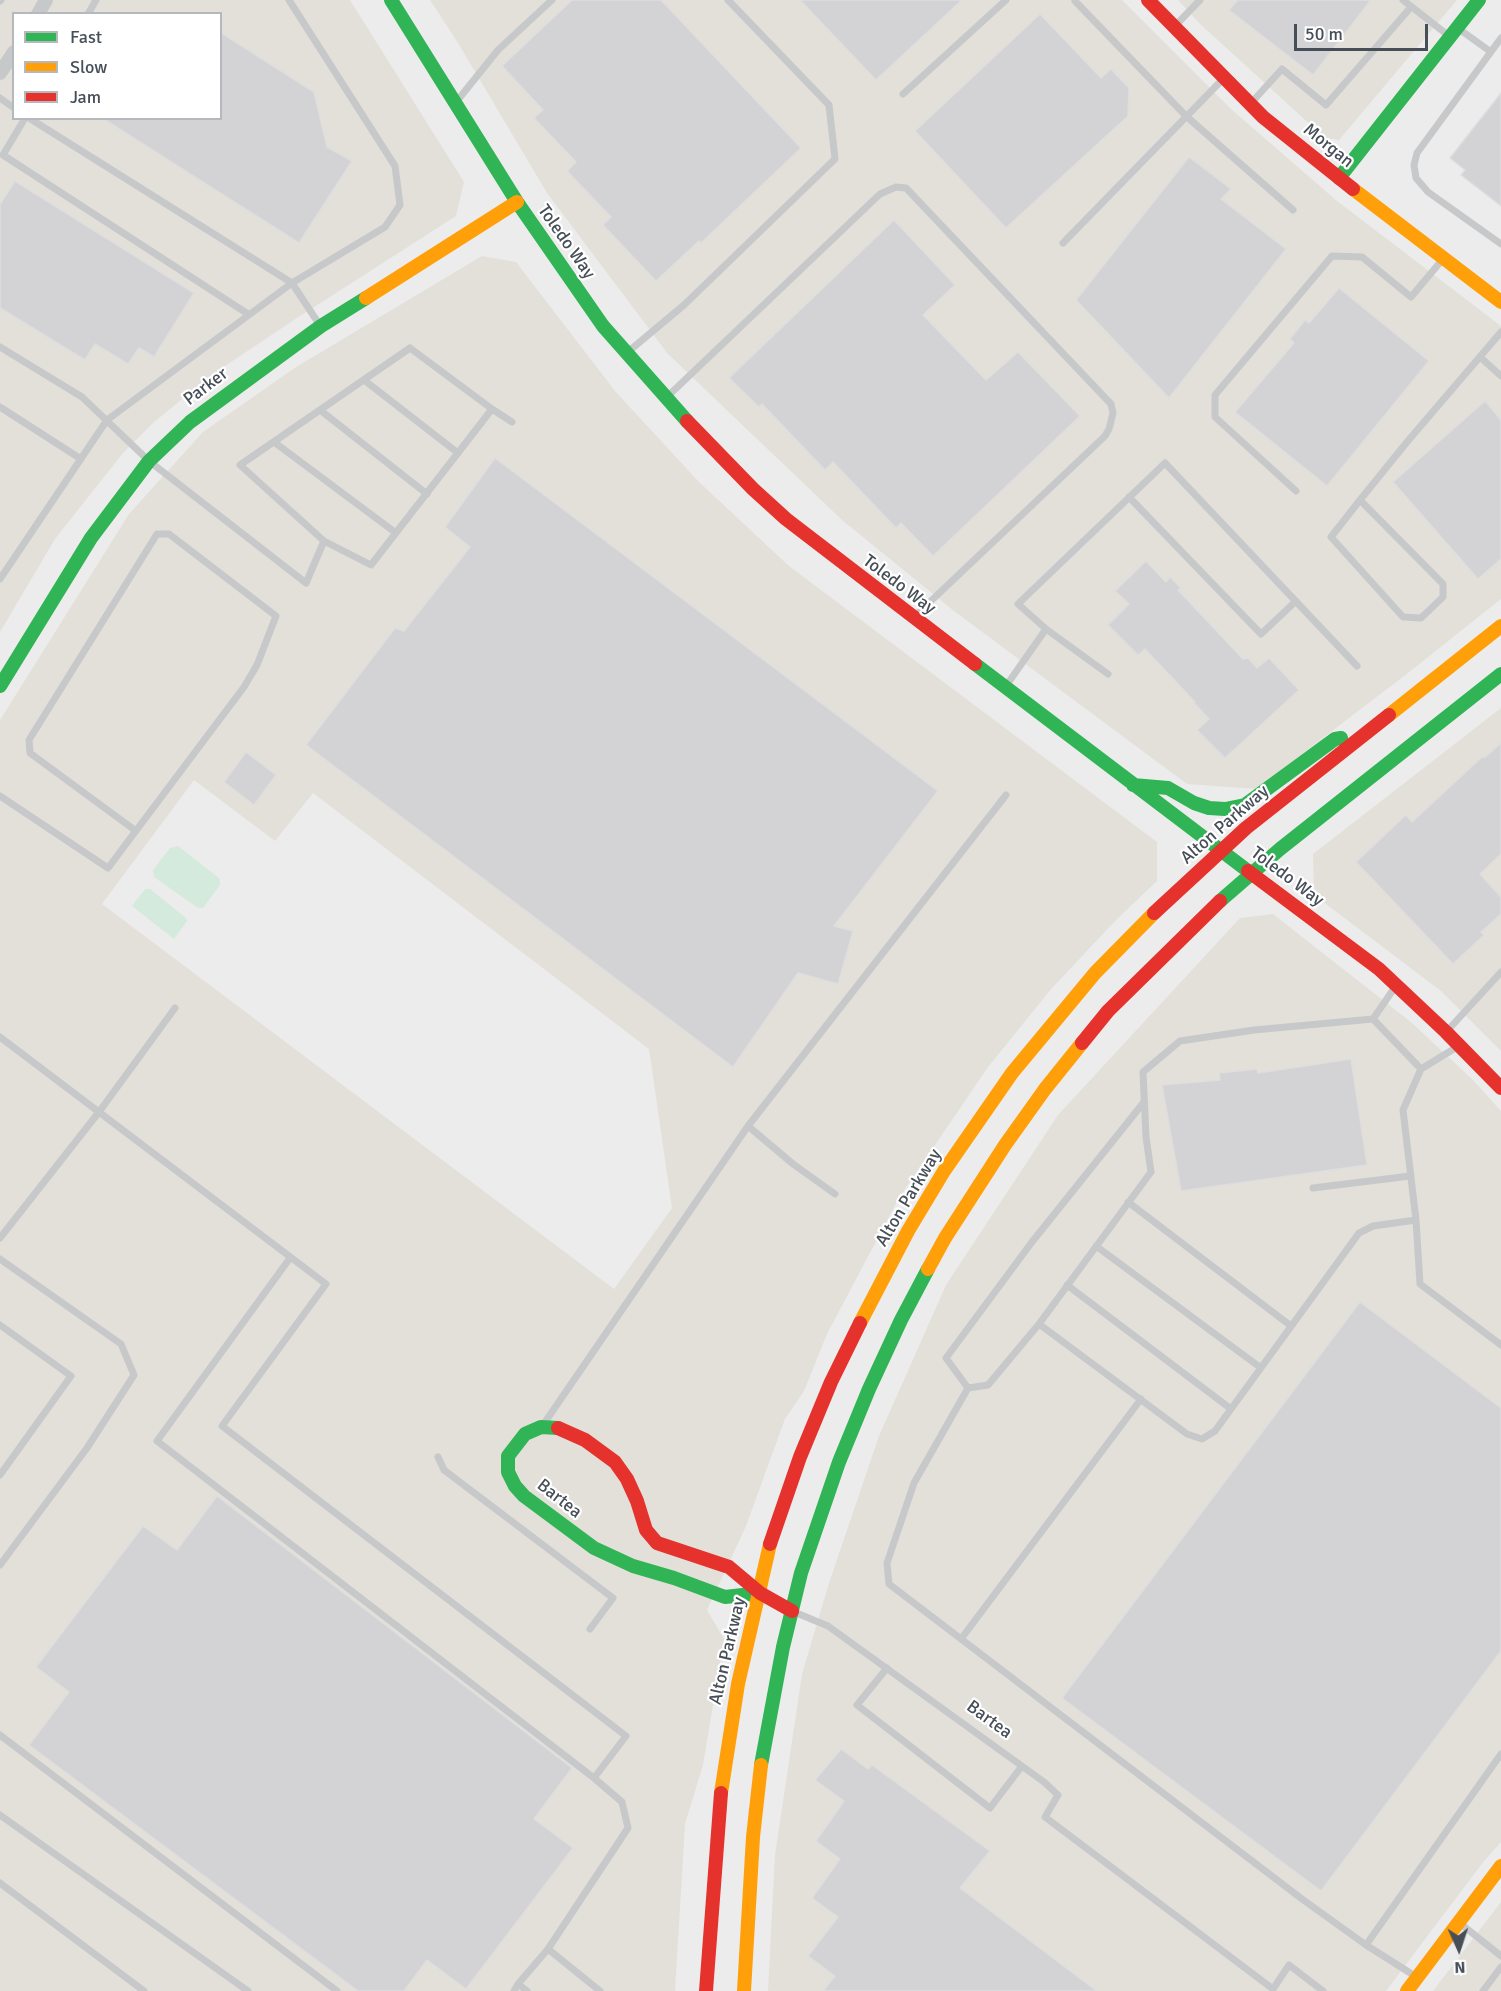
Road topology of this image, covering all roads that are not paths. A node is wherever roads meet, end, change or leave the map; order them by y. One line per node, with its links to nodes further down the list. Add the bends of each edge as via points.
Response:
1 (289, 0): 31 (lane, via 394,166 400,205 385,227)
2 (391, 0): 20 (main road, Toledo Way)
3 (552, 0): 20 (lane, via 498,50)
4 (728, 0): 37 (lane, via 829,105 835,159 684,304)
5 (1006, 0): 19 (lane)
6 (1148, 0): 12 (main road, Morgan)
7 (1200, 0): 12 (lane)
8 (1403, 0): 11 (lane)
9 (1479, 0): 13 (main road)
10 (1075, 1): 22 (lane)
11 (1411, 7): 13 (lane); 21 (lane, via 1326,105 1282,69)
12 (1174, 27): 18 (main road, Morgan)
13 (1453, 32): 15 (lane); 25 (main road)
14 (1501, 38): 15 (lane)
15 (1491, 52): 29 (lane, via 1417,153 1414,165 1416,178 1428,192)
16 (12, 55): 17 (street)
17 (0, 73)
18 (1224, 78): 21 (main road, Morgan); 22 (lane)
19 (903, 94)
20 (455, 103): 26 (main road, Toledo Way)
21 (1250, 104): 25 (main road, Morgan)
22 (1185, 116): 27 (lane); 28 (lane)
23 (26, 120): 33 (lane, via 3,155)
24 (30, 120): 31 (lane)
25 (1338, 178): 30 (main road, Morgan)
26 (517, 202): 34 (main road, Parker); 37 (main road, Toledo Way, via 603,326)
27 (1293, 210)
28 (1063, 243)
29 (1501, 244)
30 (1444, 258): 32 (main road, Morgan); 51 (lane, via 1411,297 1362,257 1332,256 1215,395 1215,417)
31 (292, 283): 33 (lane); 34 (lane)
32 (1501, 302)
33 (248, 314): 45 (lane)
34 (321, 326): 50 (main road, Parker, via 190,422)
35 (1501, 332): 38 (lane)
36 (0, 347): 45 (lane, via 82,397)
37 (627, 353): 41 (main road, Toledo Way)
38 (1480, 357): 39 (lane); 54 (lane)
39 (1501, 376)
40 (364, 380): 43 (lane, via 410,348); 44 (lane); 48 (lane)
41 (666, 398): 59 (main road, Toledo Way, via 786,519); 59 (lane, via 880,194 896,187 906,188 1111,404 1113,413 1105,436)
42 (0, 407): 49 (lane)
43 (492, 409): 46 (lane); 48 (lane)
44 (320, 410): 47 (lane); 52 (lane)
45 (107, 420): 49 (lane); 50 (lane)
46 (512, 422)
47 (274, 442): 55 (lane); 56 (lane, via 240,465)
48 (458, 453): 52 (lane)
49 (81, 459): 57 (lane)
50 (149, 460): 56 (lane, via 306,583); 65 (main road, Parker, via 91,538)
51 (1296, 491)
52 (427, 494): 55 (lane)
53 (1129, 497): 58 (lane, via 1261,634); 58 (lane, via 1165,463); 61 (lane, via 1018,604)
54 (1360, 500): 54 (lane, via 1331,537 1403,617 1421,618 1443,597 1443,584)
55 (396, 533): 56 (lane, via 371,565)
56 (324, 541)
57 (0, 579)
58 (1296, 601): 62 (lane)
59 (913, 618): 66 (main road, Toledo Way)
60 (1501, 627): 67 (main road, Alton Parkway)
61 (1046, 629): 63 (lane); 66 (lane)
62 (1357, 666)
63 (1108, 674)
64 (1501, 674): 73 (main road)
65 (0, 686)
66 (1004, 688): 68 (main road, Toledo Way)
67 (1366, 734): 68 (main road, via 1335,739 1245,805 1209,808 1168,788); 72 (main road, Alton Parkway)
68 (1133, 785): 72 (main road, Toledo Way)
69 (1006, 795): 85 (lane)
70 (0, 796): 71 (lane, via 108,868)
71 (136, 831): 71 (lane, via 244,687 276,616 170,534 157,534 29,740 30,753)
72 (1221, 851): 73 (main road, Toledo Way); 108 (main road, Alton Parkway, via 1136,930 1054,1021 1012,1073 938,1181 831,1382 767,1552)
73 (1252, 873): 75 (main road, Toledo Way); 109 (main road, via 1108,1011 1045,1089 967,1202 901,1320 869,1389 820,1516)
74 (1501, 972): 78 (lane)
75 (1396, 985): 77 (lane); 78 (main road, Toledo Way)
76 (176, 1008): 84 (lane)
77 (1373, 1018): 81 (lane); 83 (lane, via 1254,1029 1180,1041 1143,1072)
78 (1446, 1032): 80 (main road, Toledo Way)
79 (0, 1036): 84 (lane)
80 (1459, 1045): 81 (lane); 82 (main road, Toledo Way)
81 (1421, 1069): 86 (lane, via 1403,1110)
82 (1501, 1088)
83 (1144, 1102): 89 (lane, via 1151,1172); 101 (lane, via 946,1358)
84 (99, 1112): 91 (lane); 93 (lane)
85 (748, 1126): 88 (lane); 104 (lane)
86 (1410, 1176): 87 (lane); 90 (lane)
87 (1313, 1188)
88 (835, 1194)
89 (1128, 1202): 92 (lane); 98 (lane)
90 (1416, 1220): 98 (lane, via 1373,1226 1359,1233); 99 (lane, via 1420,1284)
91 (0, 1238)
92 (1096, 1246): 95 (lane); 100 (lane)
93 (290, 1258): 116 (lane, via 157,1441); 116 (lane, via 326,1284 222,1426 626,1736)
94 (0, 1259): 107 (lane, via 121,1344 134,1375 87,1448)
95 (1067, 1285): 97 (lane); 103 (lane)
96 (0, 1324): 106 (lane, via 71,1376)
97 (1039, 1324): 101 (lane, via 988,1385); 102 (lane)
98 (1291, 1326): 100 (lane)
99 (1501, 1346)
100 (1261, 1368): 103 (lane)
101 (968, 1388): 111 (lane, via 914,1483 887,1563 889,1584)
102 (1141, 1400): 103 (lane, via 1187,1434 1202,1439 1215,1431); 111 (lane)
103 (1231, 1409)
104 (541, 1427): 108 (main road, Bartea, via 557,1428 585,1440 615,1462 627,1479 646,1530 657,1543 729,1567); 108 (main road, Bartea, via 525,1434 508,1456 508,1472 524,1496 615,1559 725,1597)
105 (438, 1457): 110 (lane, via 444,1470 613,1598)
106 (0, 1475)
107 (0, 1565)
108 (760, 1593): 109 (main road, Bartea); 132 (main road, Alton Parkway, via 738,1684 721,1786)
109 (792, 1611): 112 (lane, Bartea, via 828,1626); 133 (main road, via 763,1752 753,1837)
110 (590, 1629)
111 (961, 1639): 121 (lane)
112 (887, 1668): 115 (lane, Bartea); 115 (lane, via 857,1705 990,1808)
113 (0, 1736): 129 (lane)
114 (1501, 1754): 121 (lane)
115 (1022, 1766): 134 (lane, Bartea, via 1058,1795 1045,1816 1273,1989 1289,1965)
116 (594, 1778): 122 (lane, via 622,1802 628,1828)
117 (0, 1815): 128 (lane)
118 (1501, 1866): 120 (main road)
119 (0, 1883): 127 (lane)
120 (1458, 1922): 123 (lane); 125 (main road)
121 (1366, 1944): 125 (lane)
122 (548, 1949): 126 (lane); 131 (lane)
123 (1501, 1956)
124 (1501, 1967): 136 (lane)
125 (1417, 1978): 135 (main road)
126 (516, 1987): 130 (lane)
127 (144, 1991)
128 (248, 1991)
129 (337, 1991)
130 (527, 1991)
131 (600, 1991)
132 (706, 1991)
133 (744, 1991)
134 (1323, 1991)
135 (1407, 1991)
136 (1483, 1991)

